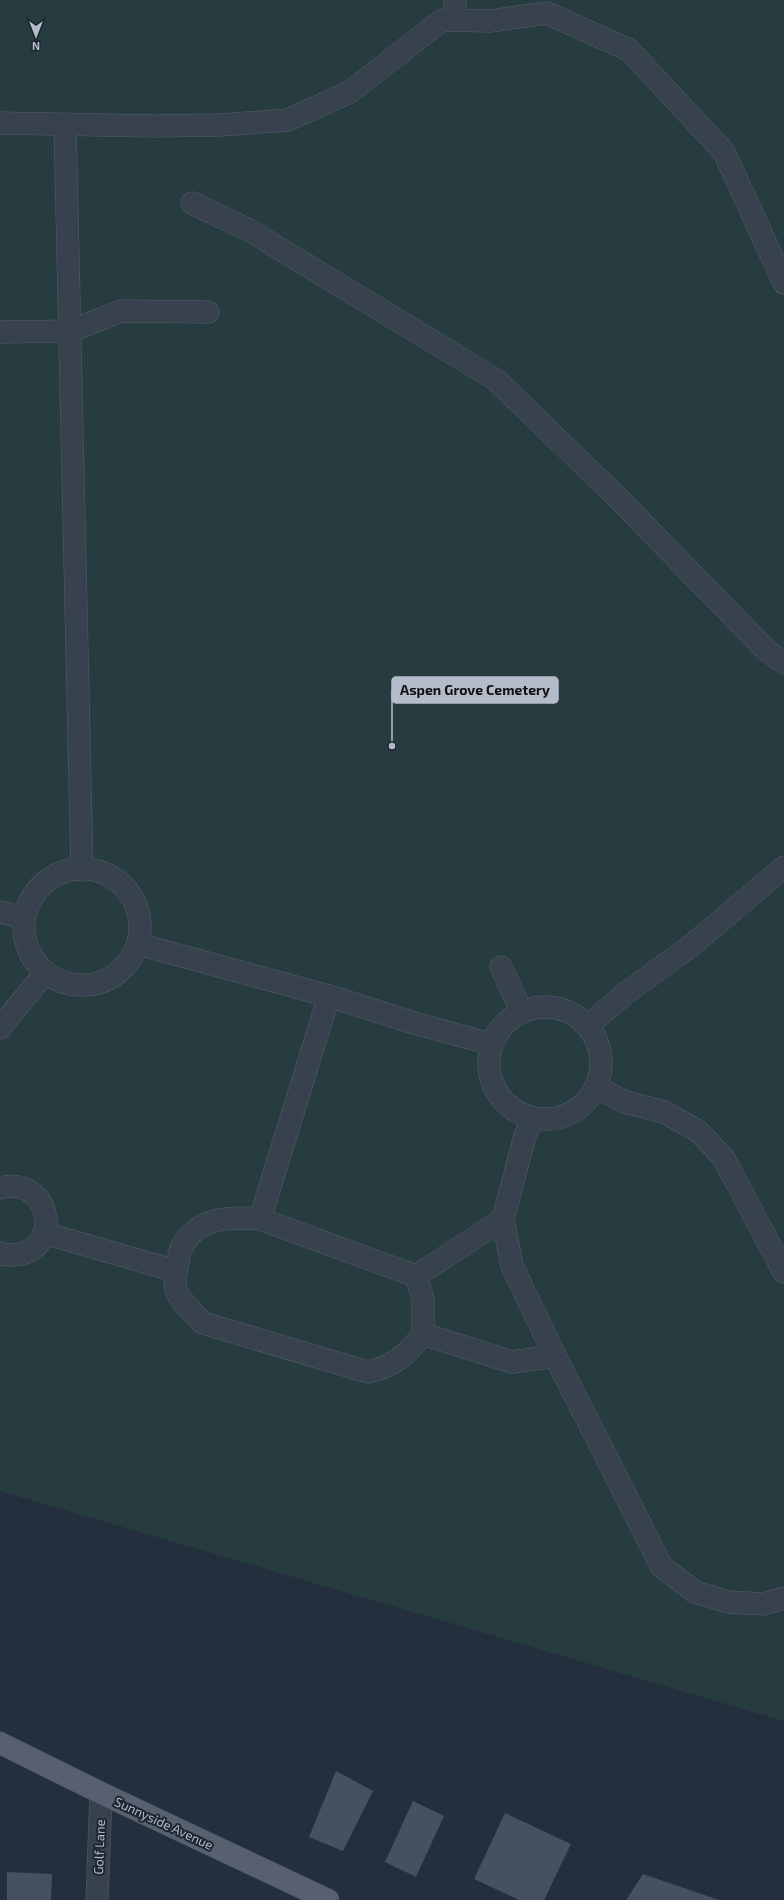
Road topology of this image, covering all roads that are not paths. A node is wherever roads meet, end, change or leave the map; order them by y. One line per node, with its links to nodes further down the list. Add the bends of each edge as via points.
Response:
1 (456, 10): 3 (street, via 350,92 288,120 220,125); 5 (street, via 490,21 547,13 629,50 724,152)
2 (0, 123): 3 (street)
3 (65, 124): 7 (street)
4 (192, 203): 9 (street, via 249,230 496,380 617,497 766,650)
5 (784, 283)
6 (208, 312): 7 (street, via 121,311)
7 (71, 331): 8 (street); 11 (street)
8 (0, 332)
9 (784, 663)
10 (784, 867): 19 (street, via 692,946)
11 (82, 870): 13 (street, via 75,869 57,875 40,886 29,902); 14 (street, via 94,870 112,878 127,890 137,906 140,924)
12 (0, 912): 13 (street)
13 (24, 918): 16 (street, via 24,940 32,958)
14 (138, 944): 16 (street, via 130,961 117,974 100,983 75,985 62,982); 17 (street)
15 (501, 967): 18 (street)
16 (45, 973): 20 (street)
17 (329, 996): 21 (street); 25 (street)
18 (522, 1012): 19 (street, via 531,1008 550,1006 567,1011); 21 (street, via 514,1015 500,1028)
19 (587, 1026): 22 (street, via 594,1034 600,1052 601,1070)
20 (0, 1028)
21 (491, 1044): 23 (street, via 489,1070 501,1098 516,1111)
22 (596, 1087): 23 (street, via 585,1102 571,1113 552,1118); 30 (street, via 625,1102 664,1112 698,1131 723,1157)
23 (533, 1118): 26 (street, via 525,1136)
24 (0, 1188): 27 (street, via 18,1186 29,1190 37,1197 44,1206)
25 (260, 1219): 29 (street, via 235,1217 213,1220 195,1231 182,1247); 31 (street)
26 (504, 1219): 31 (street); 33 (street, via 512,1266)
27 (44, 1233): 28 (street, via 35,1247 26,1252 14,1255); 29 (street)
28 (0, 1253)
29 (176, 1271): 32 (street, via 176,1289 185,1305 203,1323 368,1372 386,1368 403,1357)
30 (784, 1272)
31 (416, 1276): 32 (street, via 423,1299)
32 (423, 1334): 33 (street, via 512,1362)
33 (555, 1356): 34 (street, via 662,1567 695,1592 729,1602 763,1604)
34 (784, 1598)
35 (0, 1743): 36 (main road, Sunnyside Avenue)
36 (101, 1793): 37 (street, Golf Lane); 38 (main road, Sunnyside Avenue)
37 (97, 1900)
38 (328, 1900)

